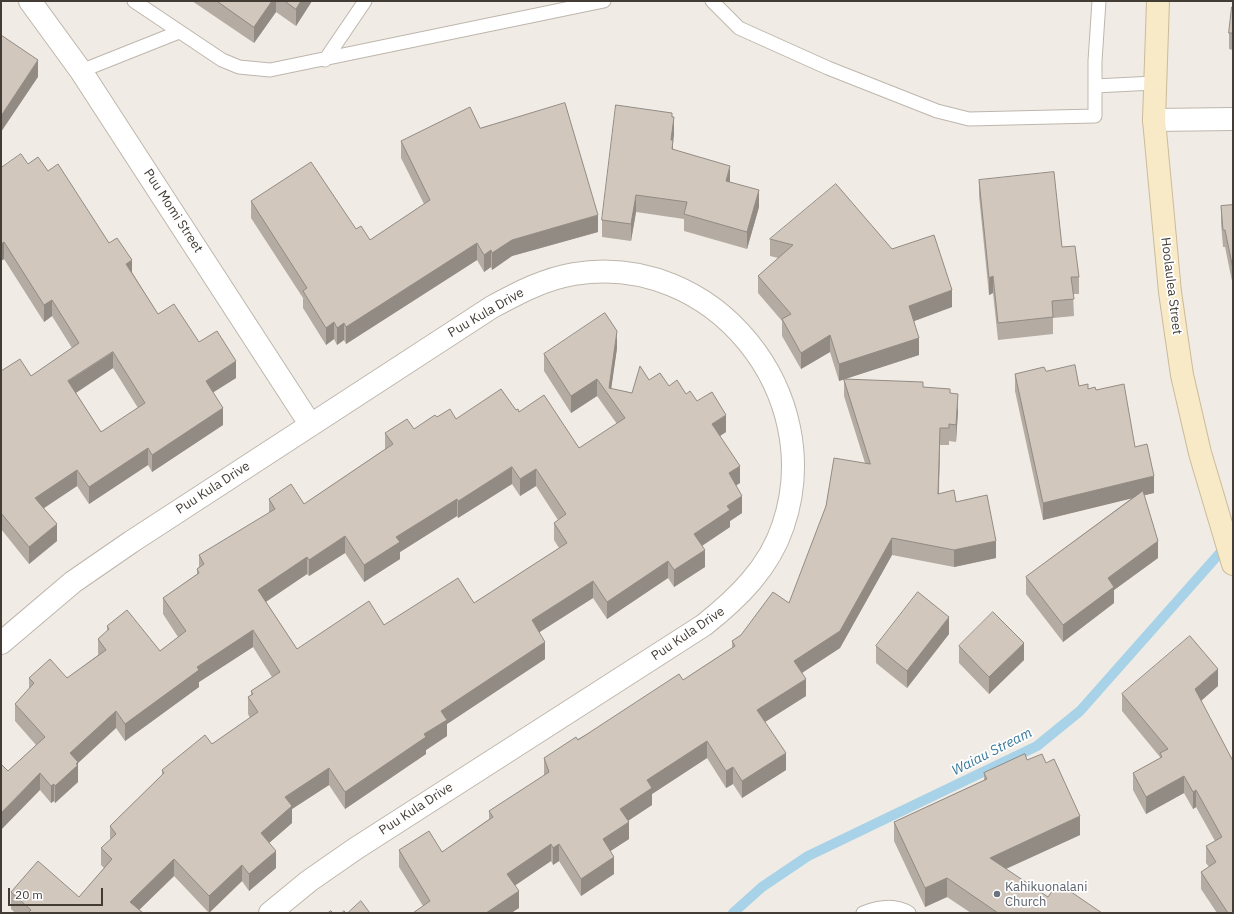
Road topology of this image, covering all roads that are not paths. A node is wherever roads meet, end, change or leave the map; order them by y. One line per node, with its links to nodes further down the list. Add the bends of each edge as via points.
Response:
1 (30, 1): 10 (street, Puu Momi Street)
2 (134, 1): 8 (lane)
3 (365, 1): 9 (lane)
4 (604, 1): 9 (lane)
5 (712, 1): 12 (lane, via 739,28 828,68 937,112 969,119 1095,116)
6 (1099, 1): 12 (lane)
7 (1158, 1): 11 (street, Hoolaulea Street)
8 (179, 32): 9 (lane, via 222,60 239,67 270,70); 10 (lane)
9 (325, 60)
10 (81, 71): 15 (street, Puu Momi Street)
11 (1154, 83): 12 (lane); 14 (street, Hoolaulea Street)
12 (1095, 86)
13 (1233, 119): 14 (street)
14 (1154, 120): 16 (street, Hoolaulea Street, via 1170,292 1182,375 1214,504)
15 (310, 424): 17 (street, Puu Kula Drive, via 73,582); 18 (street, Puu Kula Drive, via 492,307 518,293 545,281 574,274 633,274 662,281 708,304 738,329 756,350 772,376 783,405 793,466 791,496 783,526 769,556 752,582 731,604 704,625 355,848)
16 (1233, 563)
17 (1, 643)
18 (270, 913)
19 (863, 913): 20 (lane, via 888,908)
20 (908, 913)

